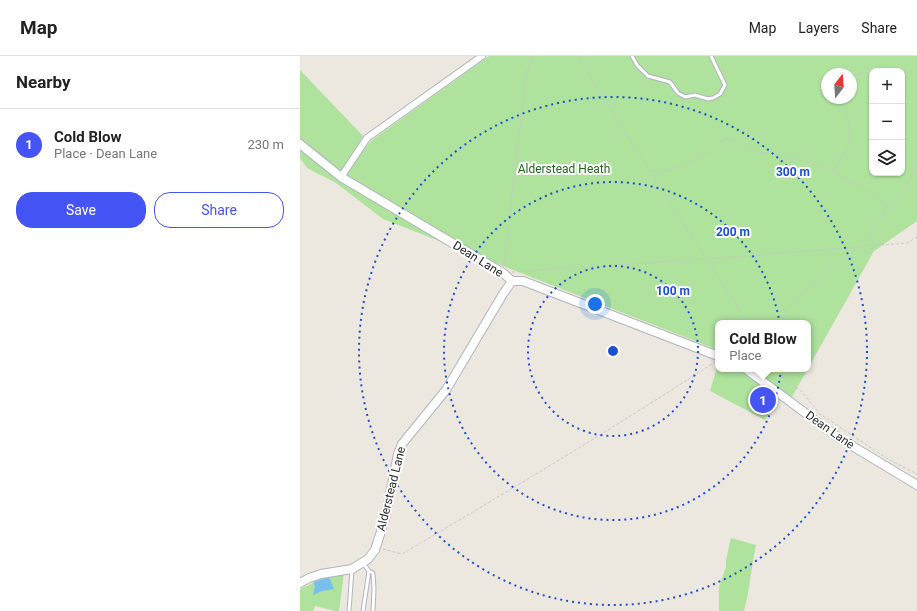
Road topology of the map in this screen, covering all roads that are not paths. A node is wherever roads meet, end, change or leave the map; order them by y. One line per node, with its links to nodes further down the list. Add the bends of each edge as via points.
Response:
1 (482, 56): 5 (street, via 367,138)
2 (632, 56): 3 (lane, via 648,76 670,82 678,93 685,97 695,95 708,99 720,94 724,86)
3 (711, 56)
4 (300, 144): 5 (main road, Dean Lane)
5 (341, 177): 6 (main road, Dean Lane, via 503,273)
6 (512, 281): 7 (main road, Dean Lane, via 523,281); 10 (main road, Alderstead Lane, via 446,390 402,444 385,519 375,550)
7 (715, 357)
8 (750, 372): 9 (main road, Dean Lane, via 839,438)
9 (917, 485)
10 (363, 563): 11 (main road, Alderstead Lane); 12 (lane)
11 (352, 568): 13 (main road, Alderstead Lane, via 321,574); 14 (lane)
12 (369, 571): 15 (lane); 16 (lane, via 373,573)
13 (300, 583)
14 (349, 611)
15 (363, 611)
16 (373, 611)

